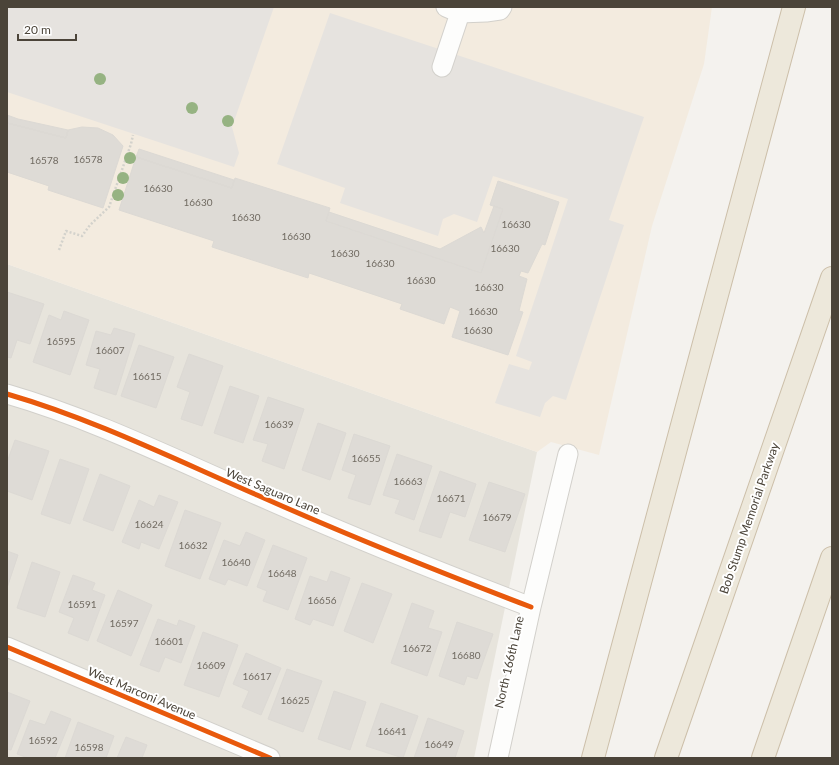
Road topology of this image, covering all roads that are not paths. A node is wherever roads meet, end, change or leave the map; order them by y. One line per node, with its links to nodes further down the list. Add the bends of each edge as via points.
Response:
1 (794, 7): 13 (highway)
2 (492, 9): 3 (street)
3 (453, 10): 4 (street)
4 (442, 67)
5 (832, 278): 14 (highway, Bob Stump Memorial Parkway)
6 (7, 394): 9 (street, West Saguaro Lane, via 96,424 259,496)
7 (568, 454): 9 (street, North 166th Lane)
8 (832, 558): 15 (highway)
9 (531, 607): 12 (street, North 166th Lane)
10 (7, 647): 11 (street, West Marconi Avenue)
11 (270, 758)
12 (498, 758)
13 (593, 758)
14 (666, 758)
15 (763, 758)

